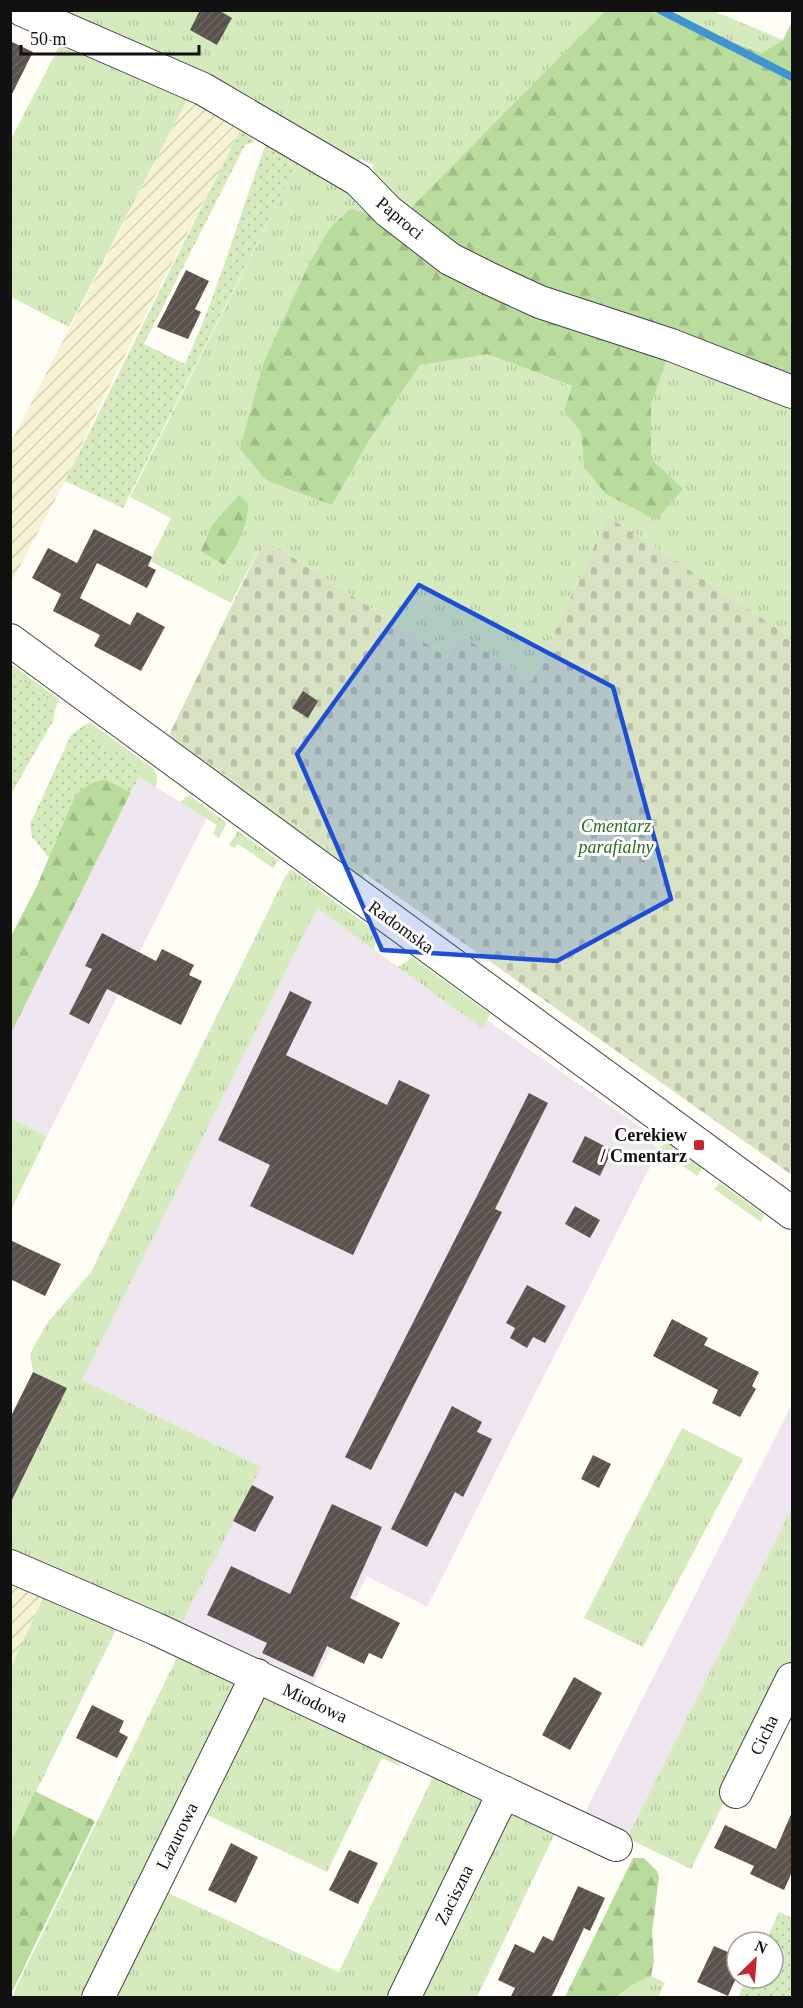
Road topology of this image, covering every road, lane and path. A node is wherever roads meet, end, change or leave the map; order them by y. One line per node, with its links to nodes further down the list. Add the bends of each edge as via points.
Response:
1 (22, 10): 2 (street, Paproci, via 203,89 358,180 388,211 450,259 480,274 540,302 671,345)
2 (792, 392)
3 (10, 640): 4 (street, Radomska)
4 (792, 1213)
5 (10, 1566): 6 (street, Miodowa)
6 (257, 1676): 8 (street, Miodowa); 11 (street, Lazurowa)
7 (792, 1679): 9 (street, Cicha)
8 (504, 1792): 10 (street, Miodowa); 12 (street, Zaciszna)
9 (736, 1792)
10 (616, 1845)
11 (98, 1998)
12 (404, 1998)

